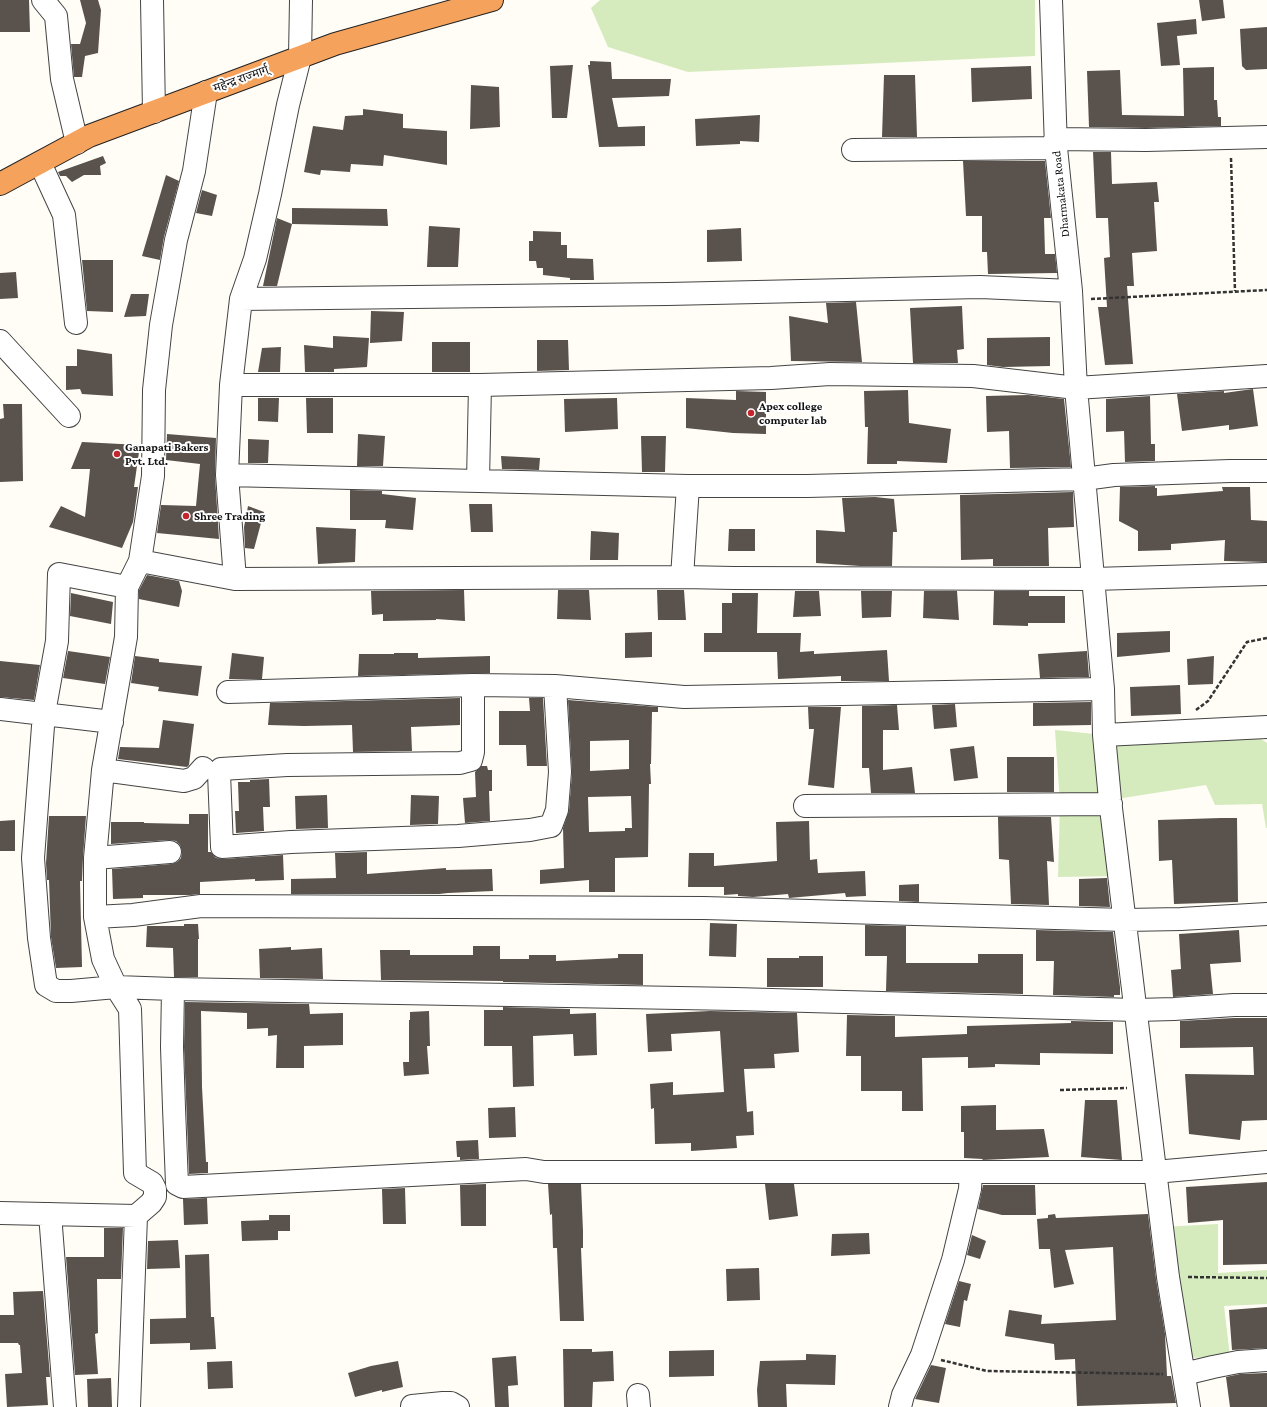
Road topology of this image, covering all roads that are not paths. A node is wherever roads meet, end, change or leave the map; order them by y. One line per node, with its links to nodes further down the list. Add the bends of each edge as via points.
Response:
1 (43, 0): 10 (street, via 56,16 62,79)
2 (152, 0): 8 (street)
3 (301, 0): 6 (street)
4 (492, 0): 6 (highway, महेन्द्र राज्मार्ग्, via 335,44)
5 (1051, 0): 11 (street, Dharmakata Road)
6 (300, 57): 7 (highway, महेन्द्र राज्मार्ग्); 16 (street, via 255,259)
7 (206, 92): 8 (highway, महेन्द्र राज्मार्ग्); 29 (street, via 194,171 176,240 161,325 154,390 153,476)
8 (154, 112): 10 (highway, महेन्द्र राज्मार्ग्, via 89,136)
9 (1267, 137): 11 (street)
10 (77, 143): 13 (highway, महेन्द्र राज्मार्ग्)
11 (1056, 143): 12 (street); 15 (street, Dharmakata Road)
12 (853, 150)
13 (40, 163): 14 (highway, महेन्द्र राज्मार्ग्); 17 (street, via 64,215)
14 (0, 184)
15 (1071, 296): 16 (street, via 980,287); 22 (street, Dharmakata Road)
16 (241, 299): 20 (street)
17 (76, 323)
18 (0, 340): 23 (street)
19 (1267, 376): 22 (street)
20 (231, 385): 21 (street); 25 (street)
21 (480, 385): 22 (street, via 771,378 830,374 973,376); 27 (street)
22 (1076, 388): 26 (street, Dharmakata Road)
23 (69, 416)
24 (1267, 472): 26 (street, via 1114,475)
25 (227, 475): 27 (street); 32 (street)
26 (1084, 479): 28 (street, via 807,486); 33 (street, Dharmakata Road)
27 (478, 481): 28 (street)
28 (688, 486): 31 (street)
29 (140, 561): 32 (street); 34 (street)
30 (1267, 574): 33 (street)
31 (682, 577): 32 (street); 33 (street)
32 (235, 579)
33 (1093, 579): 37 (street, Dharmakata Road)
34 (127, 587): 40 (street, via 59,574 57,641); 41 (street, via 126,637)
35 (472, 685): 36 (street); 36 (street, via 471,760 460,763 287,765 221,769 222,847 299,841 458,836 551,826 557,810 560,772); 38 (street)
36 (555, 686): 37 (street, via 684,697)
37 (1103, 689): 43 (street, Dharmakata Road)
38 (228, 692)
39 (0, 709): 40 (street)
40 (44, 713): 41 (street); 53 (street, via 33,858 39,938 46,986 56,991 71,992)
41 (112, 722): 45 (street)
42 (1267, 727): 43 (street)
43 (1104, 736): 46 (street, Dharmakata Road)
44 (203, 768): 45 (street, via 194,778 184,781)
45 (103, 770): 49 (street)
46 (1111, 804): 47 (street); 52 (street, Dharmakata Road)
47 (804, 806)
48 (170, 852): 49 (street)
49 (95, 858): 51 (street)
50 (1267, 914): 52 (street)
51 (95, 917): 52 (street, via 201,906 704,908); 53 (street, via 103,959)
52 (1125, 920): 56 (street, Dharmakata Road)
53 (116, 987): 54 (street); 62 (street, via 130,1009 136,1173 152,1183 155,1189 155,1197 151,1204)
54 (173, 989): 56 (street, via 735,999); 58 (street, via 175,1131 178,1184 183,1186 526,1169 544,1172)
55 (1267, 1005): 56 (street)
56 (1136, 1010): 59 (street, Dharmakata Road)
57 (1267, 1162): 59 (street)
58 (971, 1172): 59 (street); 69 (street, via 970,1189 953,1260 922,1355)
59 (1155, 1172): 64 (street, Dharmakata Road, via 1168,1277)
60 (0, 1213): 61 (street)
61 (50, 1214): 62 (street); 66 (street)
62 (136, 1216): 67 (street)
63 (1267, 1360): 64 (street, via 1219,1366)
64 (1184, 1374): 70 (street, Dharmakata Road)
65 (412, 1406): 68 (street, via 451,1403)
66 (65, 1407)
67 (129, 1407)
68 (458, 1407)
69 (900, 1407)
70 (1189, 1407)

